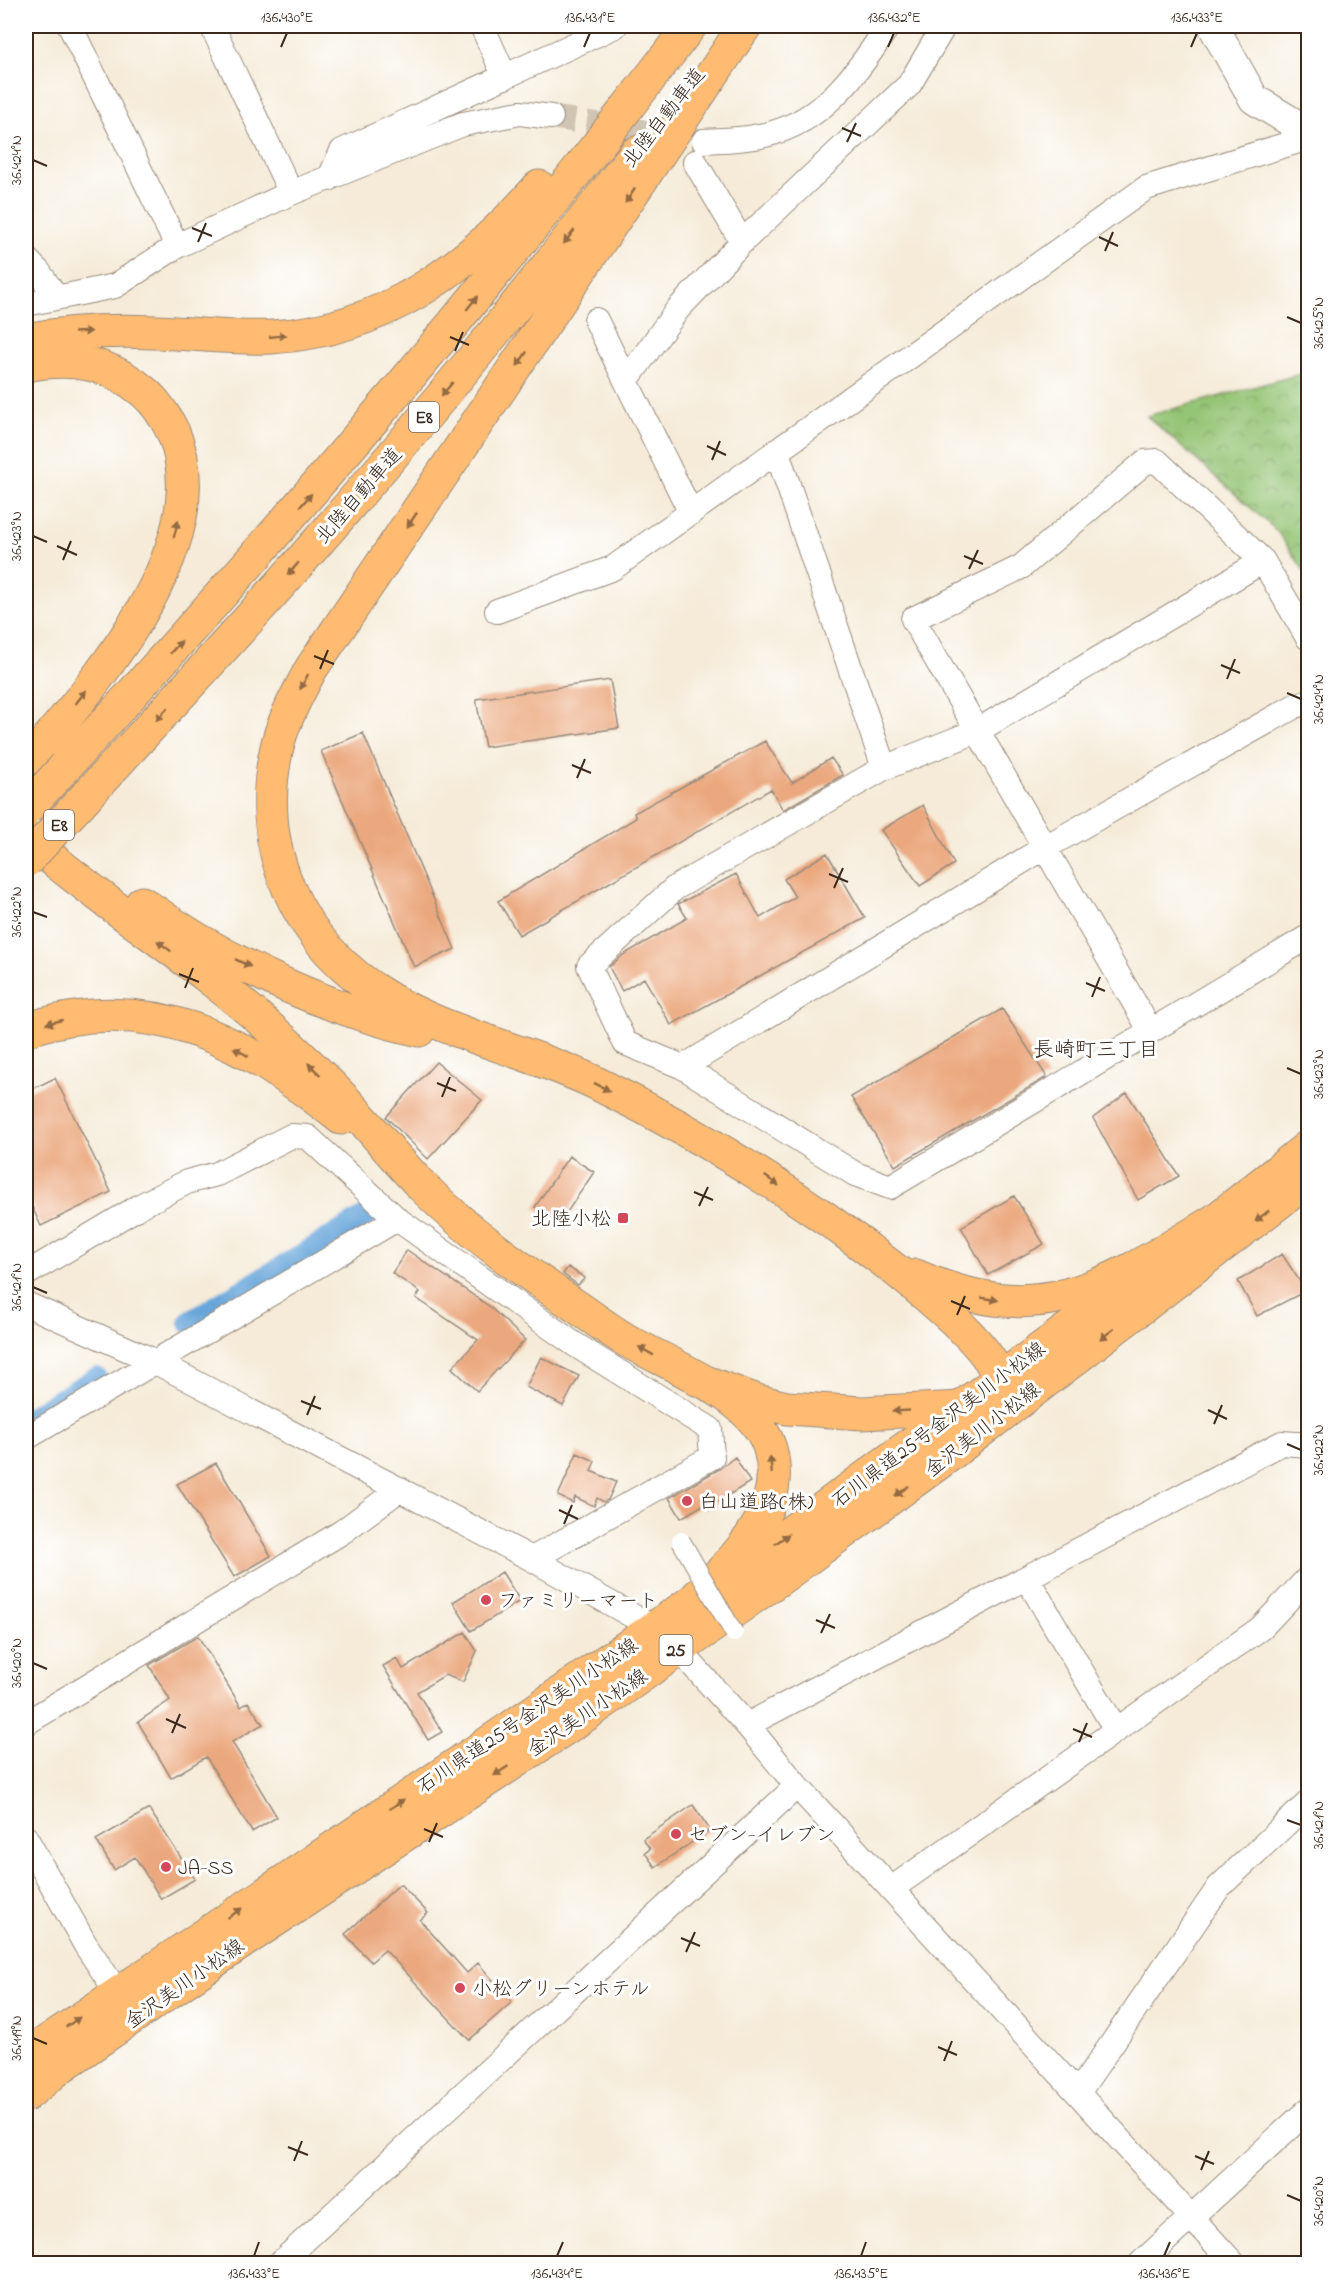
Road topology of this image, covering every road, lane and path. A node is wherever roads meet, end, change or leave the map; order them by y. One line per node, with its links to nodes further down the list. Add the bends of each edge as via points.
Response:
1 (70, 26): 19 (street)
2 (213, 26): 17 (street)
3 (482, 26): 12 (street)
4 (615, 26): 12 (street)
5 (675, 26): 24 (main road, one-way to 5, via 106,331 271,337 318,331 361,319 402,301 440,279 512,218)
6 (690, 26): 34 (main road, 北陸自動車道 / E8, one-way to 6, via 195,627 478,296)
7 (735, 26): 39 (main road, 北陸自動車道 / E8, one-way to 39, bridge, via 493,334 365,487 225,646)
8 (745, 26): 43 (main road, one-way to 43, via 321,652 293,703 279,741 270,808 273,847 302,916 327,949 388,999)
9 (888, 26): 18 (street, via 858,72 827,105 794,125 699,152)
10 (944, 26): 18 (street, via 909,85)
11 (1213, 26): 14 (street, via 1254,99)
12 (505, 77): 16 (street, via 342,151)
13 (551, 117): 16 (street, via 520,114 463,124)
14 (1308, 132)
15 (1308, 138): 27 (street, via 1146,188)
16 (329, 179): 17 (street)
17 (291, 193): 19 (street)
18 (742, 242): 26 (street, via 678,309)
19 (177, 246): 21 (street, via 115,286)
20 (26, 259): 21 (street)
21 (56, 297): 22 (street)
22 (26, 304)
23 (596, 320): 26 (street)
24 (26, 340)
25 (26, 365): 34 (main road, one-way to 25, via 132,628 156,584 172,547 184,481 180,449 168,422 150,396 128,378 101,365 74,360)
26 (626, 381): 28 (street)
27 (777, 452): 28 (street); 35 (street)
28 (691, 513): 30 (street, via 613,568)
29 (1263, 561): 31 (street); 33 (street); 33 (street, via 1157,461 1145,462 1021,567 913,619)
30 (497, 611)
31 (1308, 638)
32 (1308, 702): 38 (street)
33 (976, 731): 35 (street); 38 (street)
34 (45, 758): 36 (main road, 北陸自動車道 / E8, bridge)
35 (884, 768): 44 (street, via 675,888 589,966 625,1042)
36 (26, 808): 43 (main road, one-way to 43, via 70,848 169,923 241,962 369,1016)
37 (26, 837): 49 (main road, one-way to 37, via 352,1108 270,1028)
38 (1044, 848): 42 (street); 44 (street)
39 (26, 861)
40 (1308, 937): 42 (street)
41 (26, 1030): 49 (main road, one-way to 41, via 305,1092 226,1043 192,1027 161,1018 124,1014 54,1021)
42 (1150, 1030): 44 (street, via 890,1187 855,1174)
43 (511, 1049): 52 (main road, one-way to 52, via 594,1082 738,1159)
44 (683, 1067)
45 (287, 1119): 48 (street, via 228,1151)
46 (1308, 1147): 50 (main road, 石川県道25号金沢美川小松線 / 25)
47 (1308, 1180): 59 (main road, 金沢美川小松線 / 25, one-way to 59)
48 (187, 1182): 51 (street, via 218,1174 291,1136 308,1137); 53 (street)
49 (423, 1187): 57 (main road, one-way to 49, via 623,1338 536,1278 472,1232)
50 (1221, 1217): 52 (main road, one-way to 50, via 908,1273 963,1294 1018,1303 1042,1301 1100,1286); 56 (main road, 石川県道25号金沢美川小松線 / 25)
51 (397, 1219): 55 (street); 64 (street, via 574,1344 710,1429 712,1457)
52 (877, 1256): 56 (main road, via 942,1308 967,1333)
53 (26, 1274)
54 (26, 1304): 55 (street)
55 (154, 1361): 60 (street); 62 (street)
56 (999, 1378): 58 (main road, 石川県道25号金沢美川小松線 / 25); 59 (main road)
57 (697, 1379): 58 (main road, one-way to 57, via 862,1413 787,1408); 67 (main road, one-way to 57, via 753,1537 765,1515 773,1470 762,1430 748,1412)
58 (960, 1408): 59 (main road); 67 (main road, 石川県道25号金沢美川小松線 / 25, one-way to 58)
59 (1000, 1415): 70 (main road, 金沢美川小松線 / 25, one-way to 70, via 862,1520)
60 (26, 1438)
61 (1308, 1445): 65 (street, via 1282,1443)
62 (400, 1489): 64 (street); 71 (street, via 342,1532)
63 (681, 1541): 69 (street, bridge)
64 (532, 1559): 68 (street)
65 (1027, 1578): 72 (street); 73 (street)
66 (1308, 1578): 73 (street, via 1261,1628)
67 (693, 1601): 68 (main road, 石川県道25号金沢美川小松線 / 25)
68 (654, 1628): 70 (street); 78 (main road, 石川県道25号金沢美川小松線 / 25, one-way to 68)
69 (734, 1633)
70 (678, 1649): 72 (street); 81 (main road, 金沢美川小松線 / 25, one-way to 81, via 587,1714 245,1940 63,2065)
71 (26, 1723)
72 (747, 1725): 74 (street)
73 (1116, 1730): 77 (street)
74 (796, 1786): 77 (street); 84 (street)
75 (1308, 1803): 80 (street, via 1219,1887)
76 (26, 1838): 78 (street, via 85,1944)
77 (891, 1889): 80 (street)
78 (117, 1992): 79 (main road, 石川県道25号金沢美川小松線 / 25, one-way to 78)
79 (26, 2056)
80 (1078, 2093): 83 (street)
81 (26, 2095)
82 (1308, 2110): 83 (street)
83 (1191, 2217): 85 (street); 86 (street)
84 (279, 2264)
85 (1140, 2264)
86 (1234, 2264)

